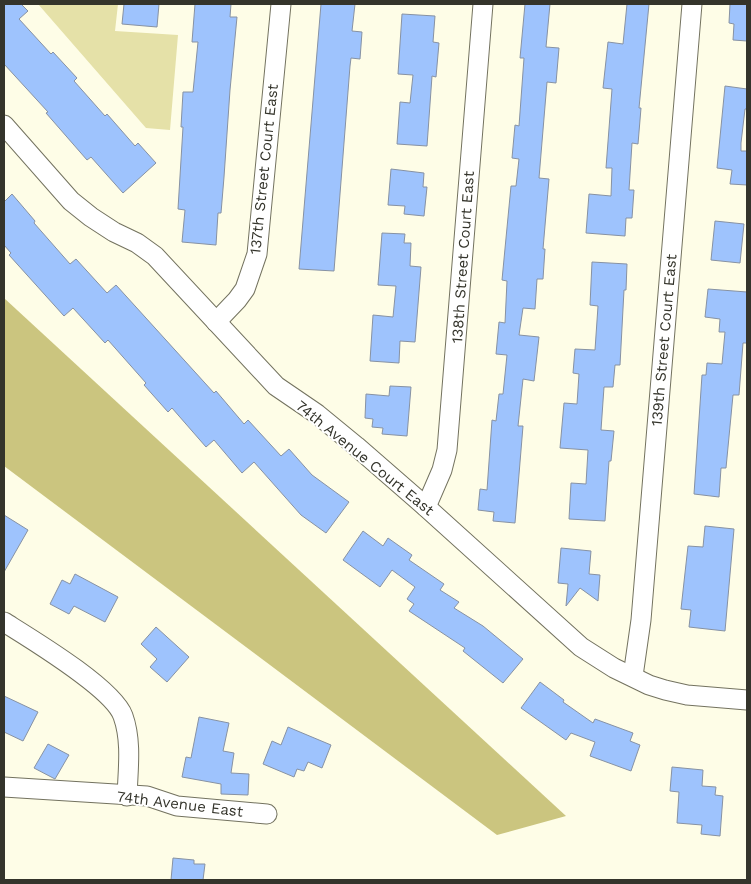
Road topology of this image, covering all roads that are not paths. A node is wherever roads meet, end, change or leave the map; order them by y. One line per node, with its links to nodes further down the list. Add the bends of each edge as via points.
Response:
1 (280, 4): 5 (street, 137th Street Court East, via 256,254 245,289)
2 (483, 4): 6 (street, 138th Street Court East, via 448,441 442,470)
3 (692, 4): 8 (street, 139th Street Court East, via 642,610)
4 (4, 125): 5 (street, 74th Avenue Court East, via 71,201 155,256)
5 (216, 322): 6 (street, 74th Avenue Court East, via 276,386 317,414)
6 (426, 507): 8 (street, 74th Avenue Court East, via 581,647)
7 (4, 622): 11 (street, via 56,656 114,701 122,714 128,739)
8 (633, 676): 9 (street, 74th Avenue Court East, via 649,685 687,695)
9 (747, 700)
10 (4, 787): 11 (street, 74th Avenue East)
11 (127, 796): 12 (street, 74th Avenue East, via 147,796 177,806)
12 (267, 814)

